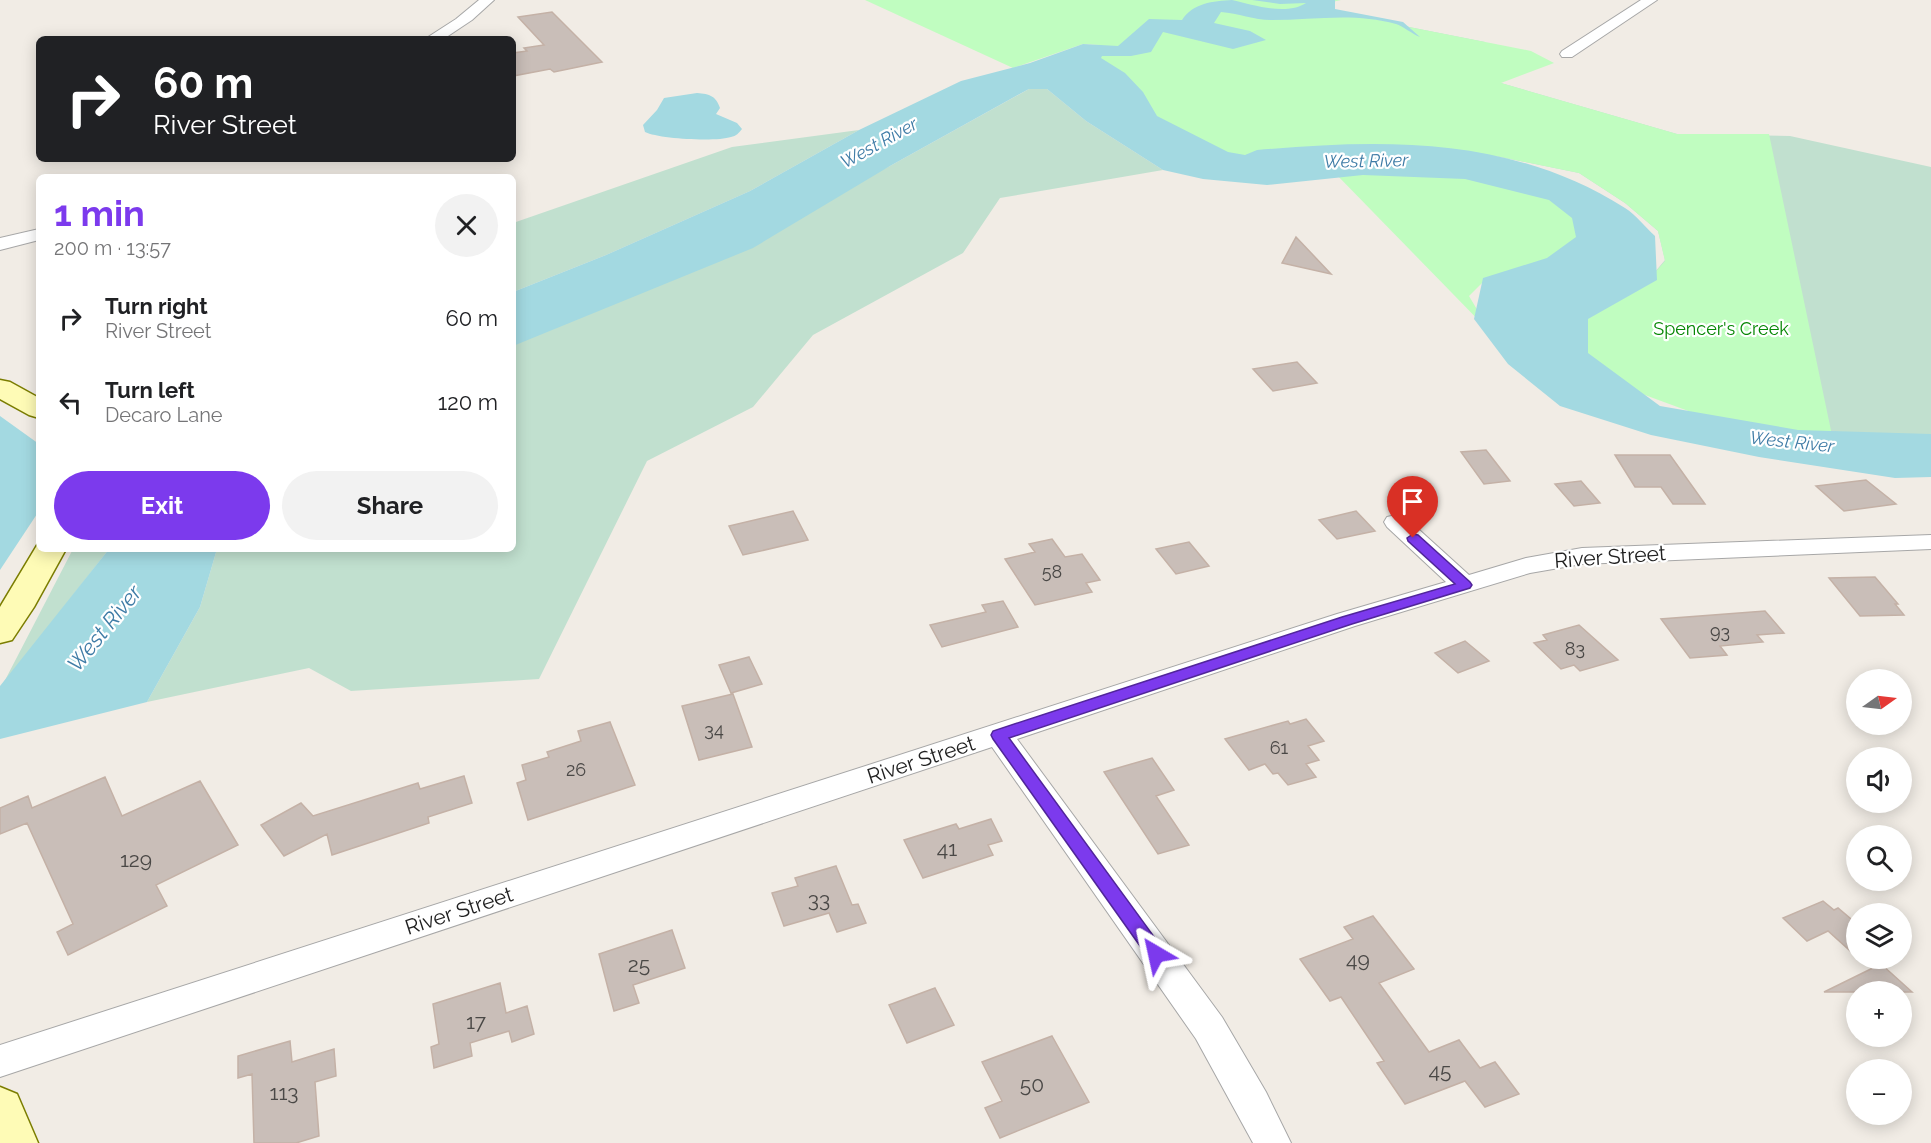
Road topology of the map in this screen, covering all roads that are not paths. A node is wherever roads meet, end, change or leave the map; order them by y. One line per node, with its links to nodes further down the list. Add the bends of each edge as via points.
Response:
1 (487, 0): 4 (street)
2 (1620, 0): 3 (street)
3 (1646, 3): 5 (street)
4 (438, 36)
5 (1567, 54)
6 (36, 235): 7 (street)
7 (0, 244)
8 (0, 388): 9 (main road)
9 (36, 407)
10 (1396, 522): 13 (street)
11 (1931, 542): 13 (street, River Street, via 1582,556 1526,566)
12 (48, 552): 14 (main road)
13 (1465, 585): 15 (street, River Street)
14 (0, 632)
15 (999, 735): 16 (street, River Street); 19 (street, via 1209,1028)
16 (0, 1061)
17 (0, 1109): 18 (main road)
18 (13, 1143)
19 (1272, 1143)

